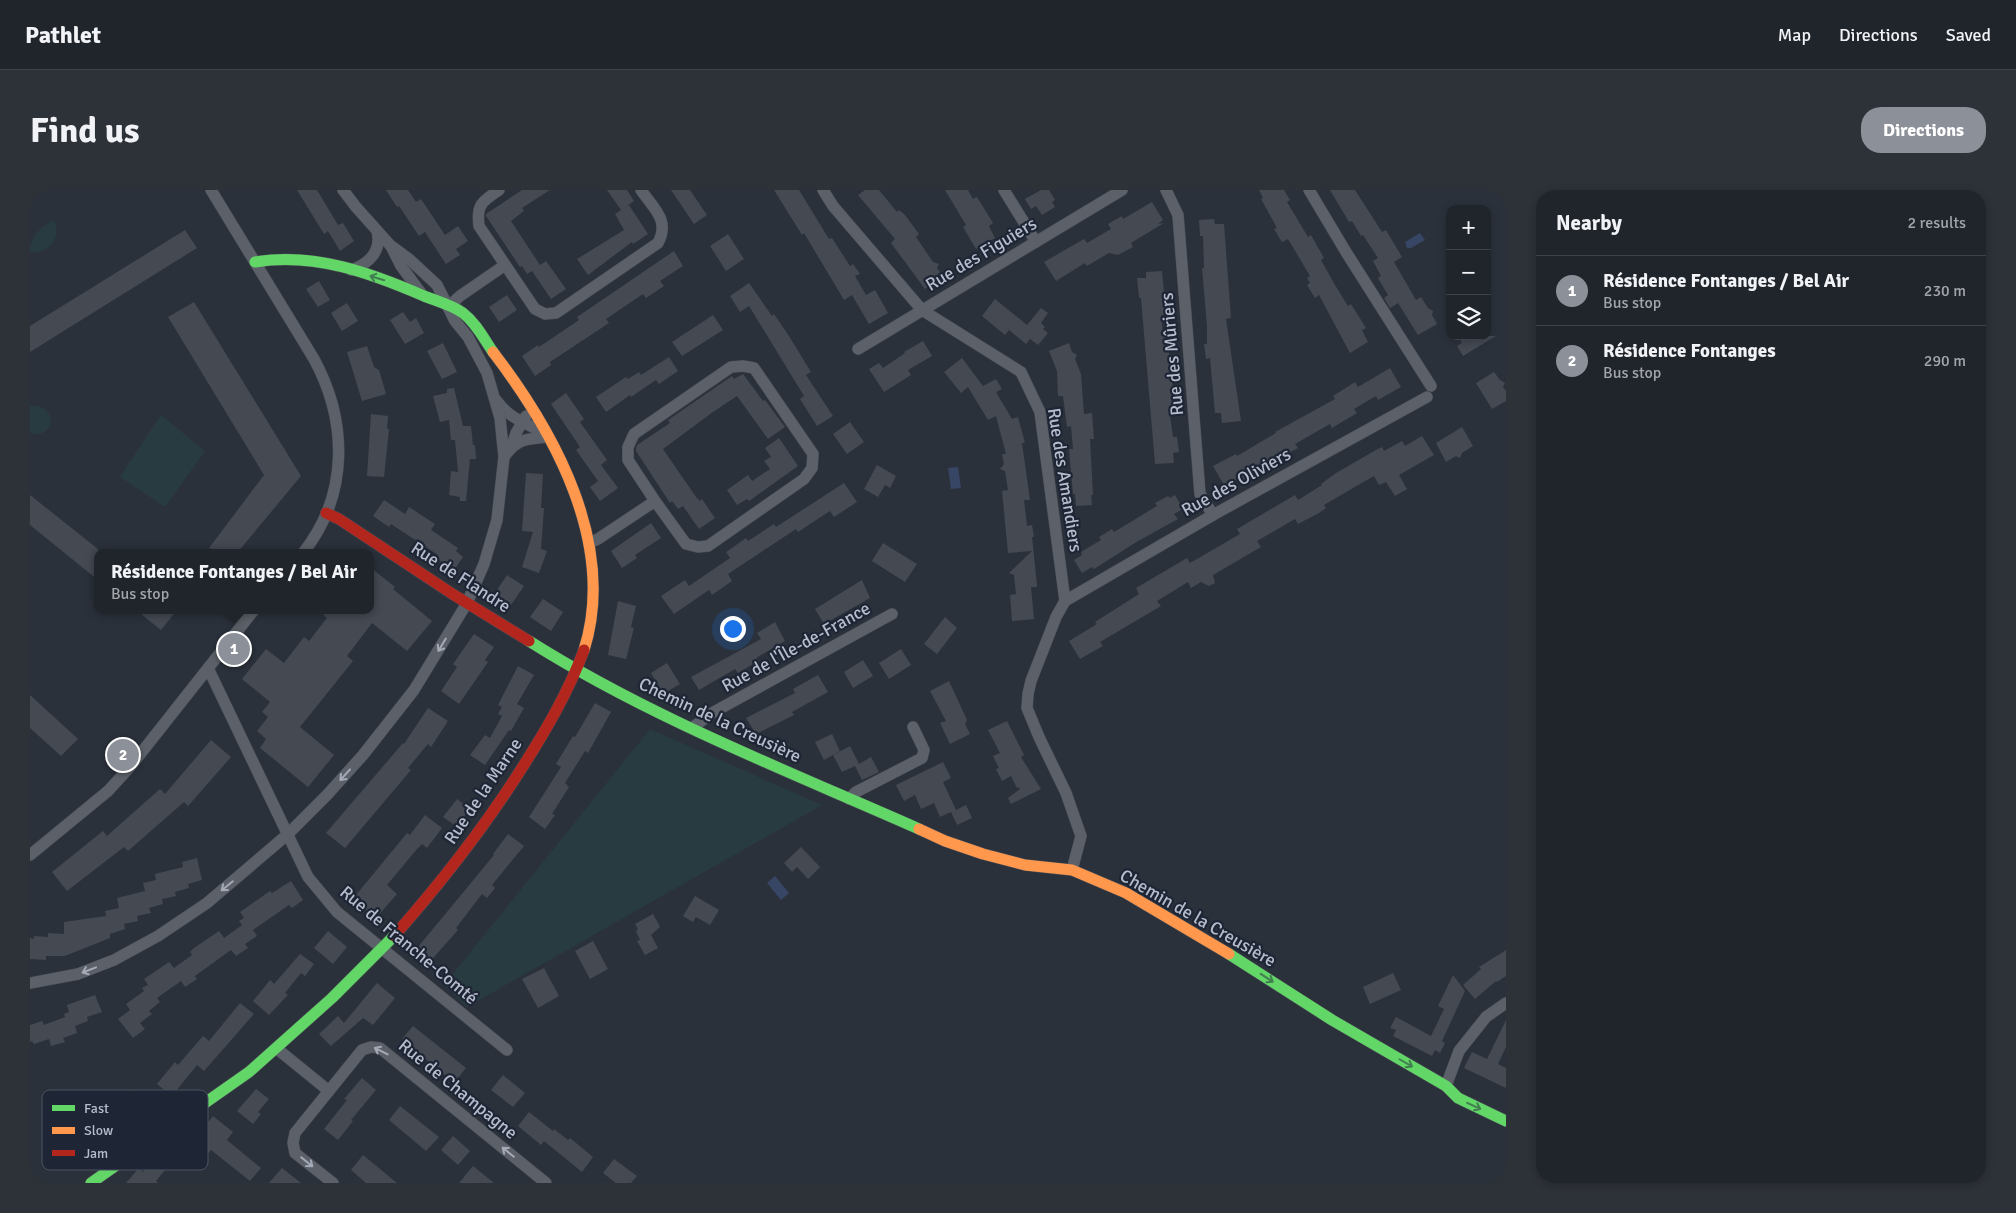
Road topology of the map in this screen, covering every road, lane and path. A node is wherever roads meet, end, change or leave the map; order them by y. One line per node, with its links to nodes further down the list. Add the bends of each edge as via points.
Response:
1 (211, 190): 13 (street)
2 (343, 190): 10 (street)
3 (500, 190): 14 (street, via 482,202 477,214 479,226)
4 (642, 190): 14 (street, via 663,222 663,234 658,243 556,313 545,314 535,309)
5 (823, 190): 18 (street, Rue des Amandiers)
6 (1004, 190): 11 (street)
7 (1122, 190): 11 (street, Rue des Figuiers)
8 (1166, 190): 28 (street, Rue des Mûriers, via 1178,215 1200,494)
9 (1309, 190): 28 (street, Rue des Oliviers, via 1429,392)
10 (377, 231): 12 (street); 15 (street, via 379,240 372,257)
11 (1036, 242): 18 (street, Rue des Figuiers)
12 (390, 244): 16 (street); 17 (street, via 437,285)
13 (255, 262): 15 (street, Rue de la Marne, via 266,258 299,258); 27 (street, via 326,380 333,403 338,426 338,463)
14 (505, 265): 17 (street)
15 (351, 270): 16 (street, Rue de la Marne, one-way to 15)
16 (422, 295): 17 (street, Rue de la Marne)
17 (448, 307): 20 (street, via 478,354); 21 (street, Rue de la Marne, via 464,314)
18 (922, 310): 19 (street, Rue des Figuiers); 31 (street, Rue des Amandiers, via 1021,372 1040,412)
19 (858, 349)
20 (494, 396): 22 (street, via 503,410); 25 (street)
21 (532, 407): 22 (street); 23 (street, Rue de la Marne)
22 (522, 422): 23 (street); 24 (street)
23 (548, 437): 24 (street, via 523,440); 29 (street, Rue de la Marne, via 560,461)
24 (512, 446): 25 (street)
25 (504, 457): 32 (street, via 497,520 484,564)
26 (655, 501): 26 (street, via 628,460 628,447 634,434 731,367 754,368 813,454 812,468 804,479 708,546 686,544); 29 (street)
27 (326, 513): 30 (street); 32 (street, Rue de Flandre)
28 (1213, 515): 31 (street, Rue des Oliviers)
29 (589, 543): 36 (street, Rue de la Marne, via 593,606)
30 (306, 549)
31 (1065, 601): 42 (street, via 1031,681 1028,708 1066,793 1081,836)
32 (467, 603): 36 (street, Rue de Flandre); 40 (street, one-way to 40, via 414,690 388,725)
33 (251, 614): 35 (street)
34 (892, 614): 38 (street, Rue de l'Île-de-France, via 712,713)
35 (208, 668): 40 (street, Rue de Franche-Comté); 41 (street, via 108,791)
36 (576, 671): 38 (street, Chemin de la Creusière); 43 (street, Rue de la Marne, via 501,802 433,892)
37 (913, 727): 39 (street, via 924,750 922,758 856,792)
38 (692, 728): 39 (street, Chemin de la Creusière)
39 (849, 800): 42 (street, Chemin de la Creusière, via 983,854 1033,866)
40 (288, 834): 43 (street, Rue de Franche-Comté, via 308,877 320,892 337,912); 44 (street, one-way to 44, via 207,903 158,936 114,960 78,974)
41 (30, 855)
42 (1072, 870): 48 (street, Chemin de la Creusière, one-way to 48, via 1135,898)
43 (383, 948): 46 (street, Rue de la Marne); 47 (street, Rue de Franche-Comté)
44 (30, 983)
45 (1506, 1003): 48 (street, via 1486,1017 1459,1051)
46 (276, 1048): 49 (street); 50 (street, Rue de la Marne)
47 (507, 1050)
48 (1446, 1086): 51 (street, Chemin de la Creusière, one-way to 51, via 1458,1098)
49 (329, 1091): 54 (street, Rue de Champagne, one-way to 54, via 295,1133 293,1144 295,1153); 55 (street, Rue de Champagne, one-way to 49, via 380,1048 362,1050)
50 (208, 1099)
51 (1506, 1121)
52 (108, 1170): 53 (street, Rue de la Marne)
53 (91, 1183)
54 (332, 1183)
55 (546, 1183)

